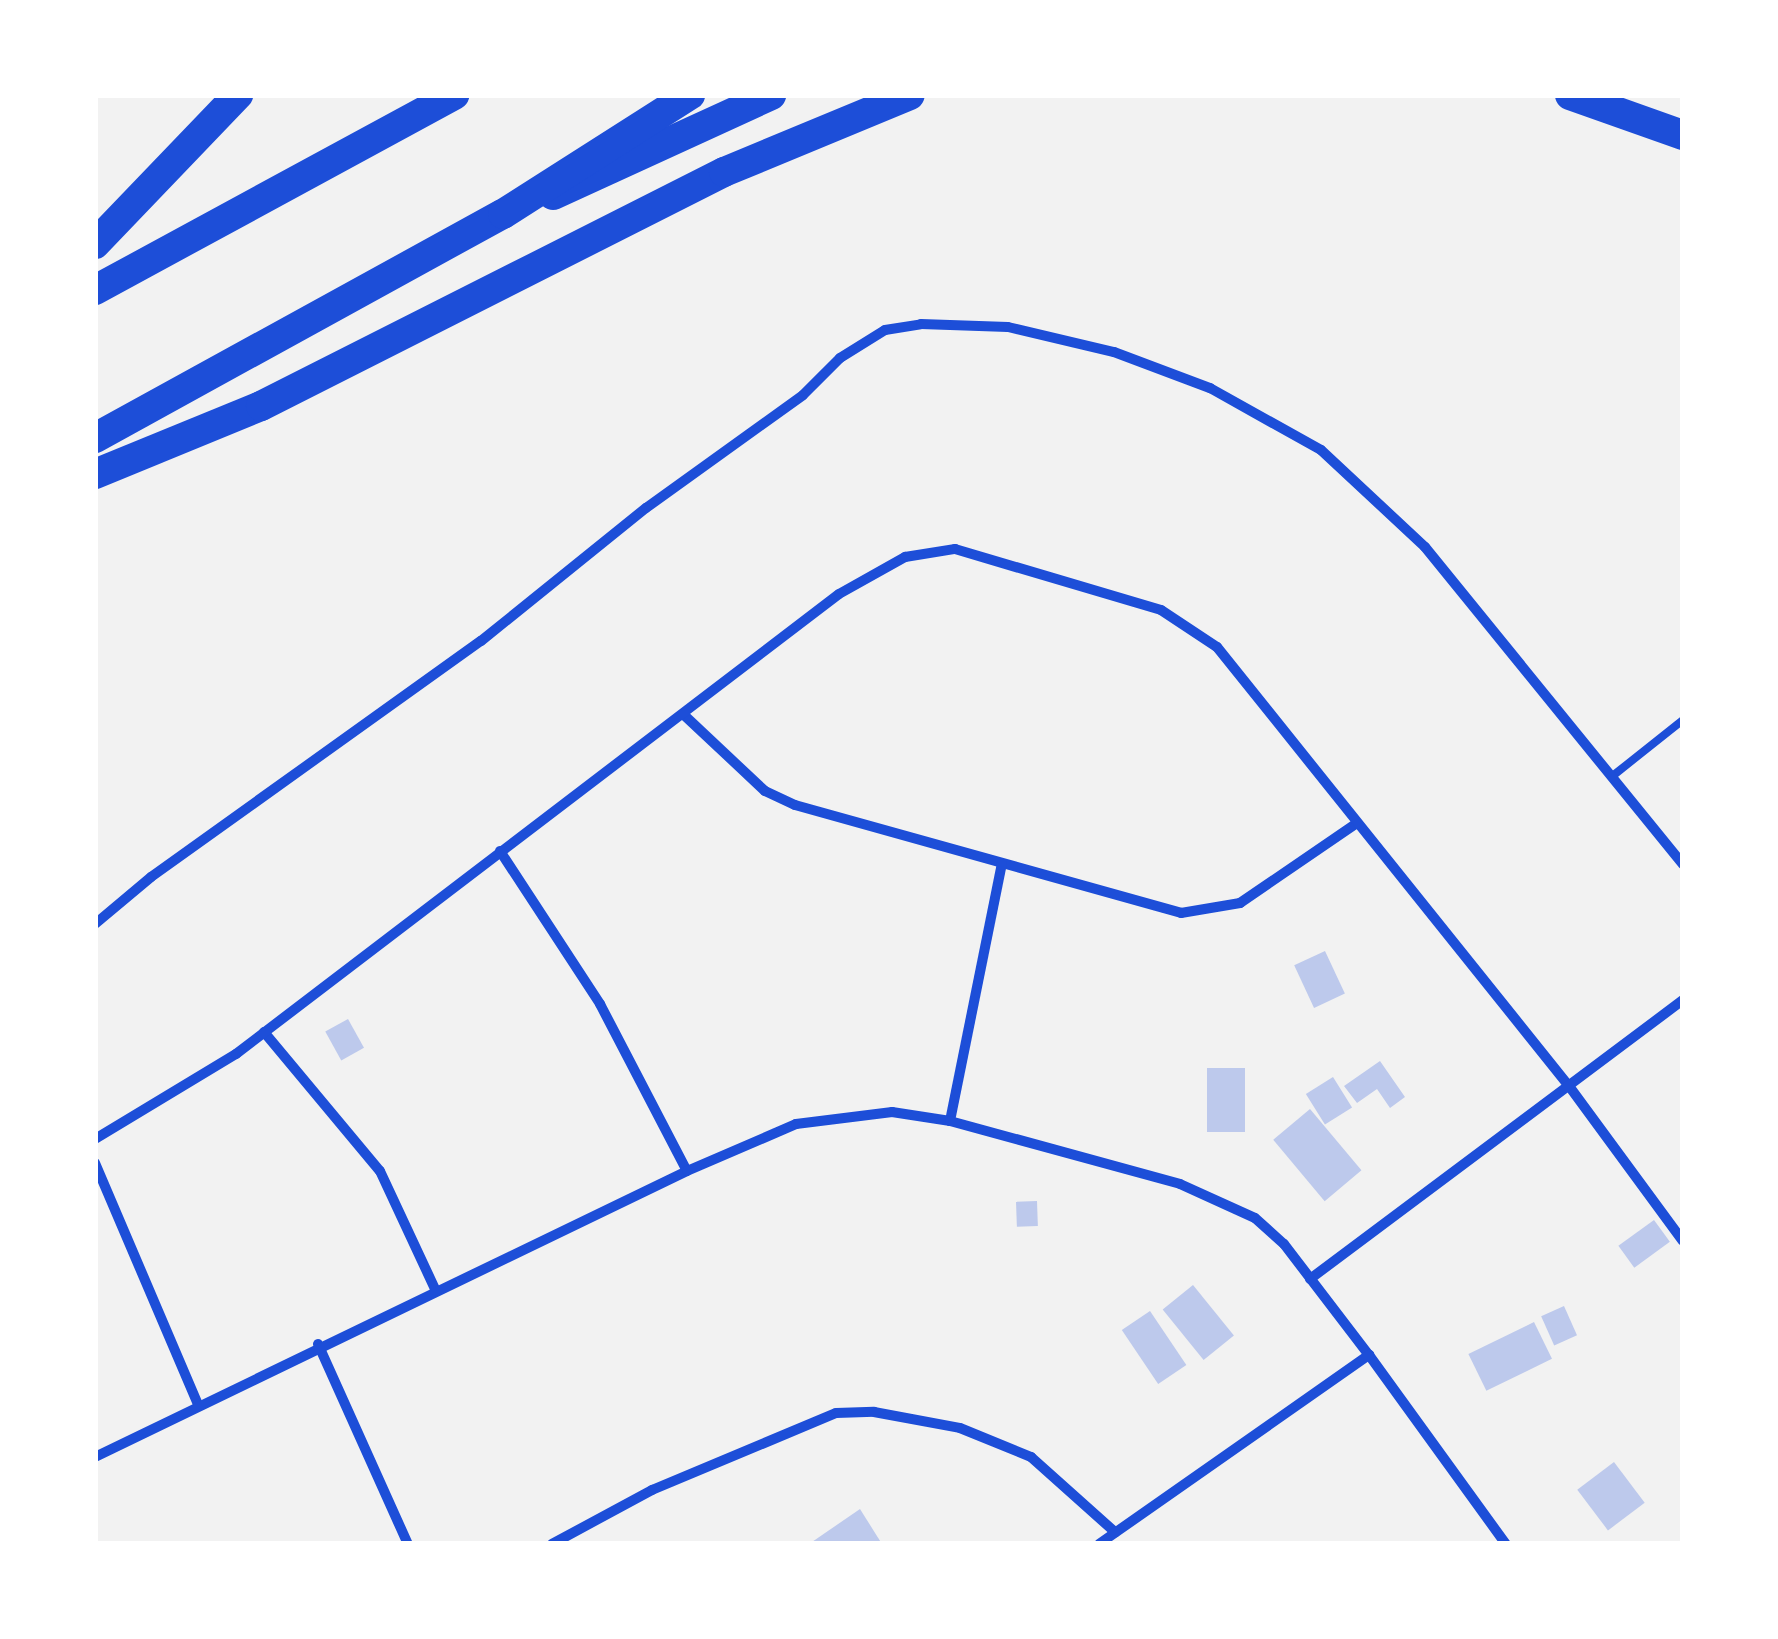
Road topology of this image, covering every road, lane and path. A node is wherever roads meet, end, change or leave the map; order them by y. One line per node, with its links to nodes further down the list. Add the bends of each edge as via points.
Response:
1 (238, 95): 9 (highway)
2 (454, 95): 10 (highway)
3 (690, 95): 8 (highway)
4 (771, 95): 8 (highway)
5 (910, 95): 12 (highway, via 724,172 261,406)
6 (1570, 95): 7 (highway)
7 (1683, 136)
8 (504, 214): 11 (highway)
9 (95, 244)
10 (95, 290)
11 (95, 438)
12 (95, 474)
13 (684, 716): 16 (street, via 880,568 928,551 976,552 1161,610 1198,632 1253,689); 17 (street); 18 (street, via 765,790 794,805)
14 (1683, 720): 15 (lane)
15 (1615, 774): 19 (street); 20 (street, via 1425,548 1356,478 1309,442 1210,388 1114,352 1008,327 921,324 885,330 840,358 803,395 646,508 481,641)
16 (1354, 826): 18 (street, via 1264,890 1202,914); 23 (street)
17 (500, 851): 22 (street); 27 (street, via 600,1004)
18 (1002, 864): 24 (street)
19 (1683, 864)
20 (95, 924)
21 (1683, 1000): 23 (street)
22 (264, 1032): 25 (street); 30 (street, via 380,1171)
23 (1568, 1086): 28 (street); 29 (street)
24 (950, 1121): 27 (street, via 844,1114 796,1124); 29 (street, via 1220,1198 1284,1244)
25 (95, 1139)
26 (95, 1163): 33 (street)
27 (687, 1171): 30 (street)
28 (1683, 1241)
29 (1310, 1280): 32 (street)
30 (435, 1289): 31 (street)
31 (318, 1344): 33 (street); 36 (street)
32 (1370, 1356): 35 (street); 39 (street)
33 (198, 1405): 34 (street)
34 (95, 1457)
35 (1115, 1532): 37 (street, via 1031,1457 960,1428 836,1413 652,1490); 38 (street)
36 (408, 1544)
37 (552, 1544)
38 (1099, 1544)
39 (1506, 1544)

